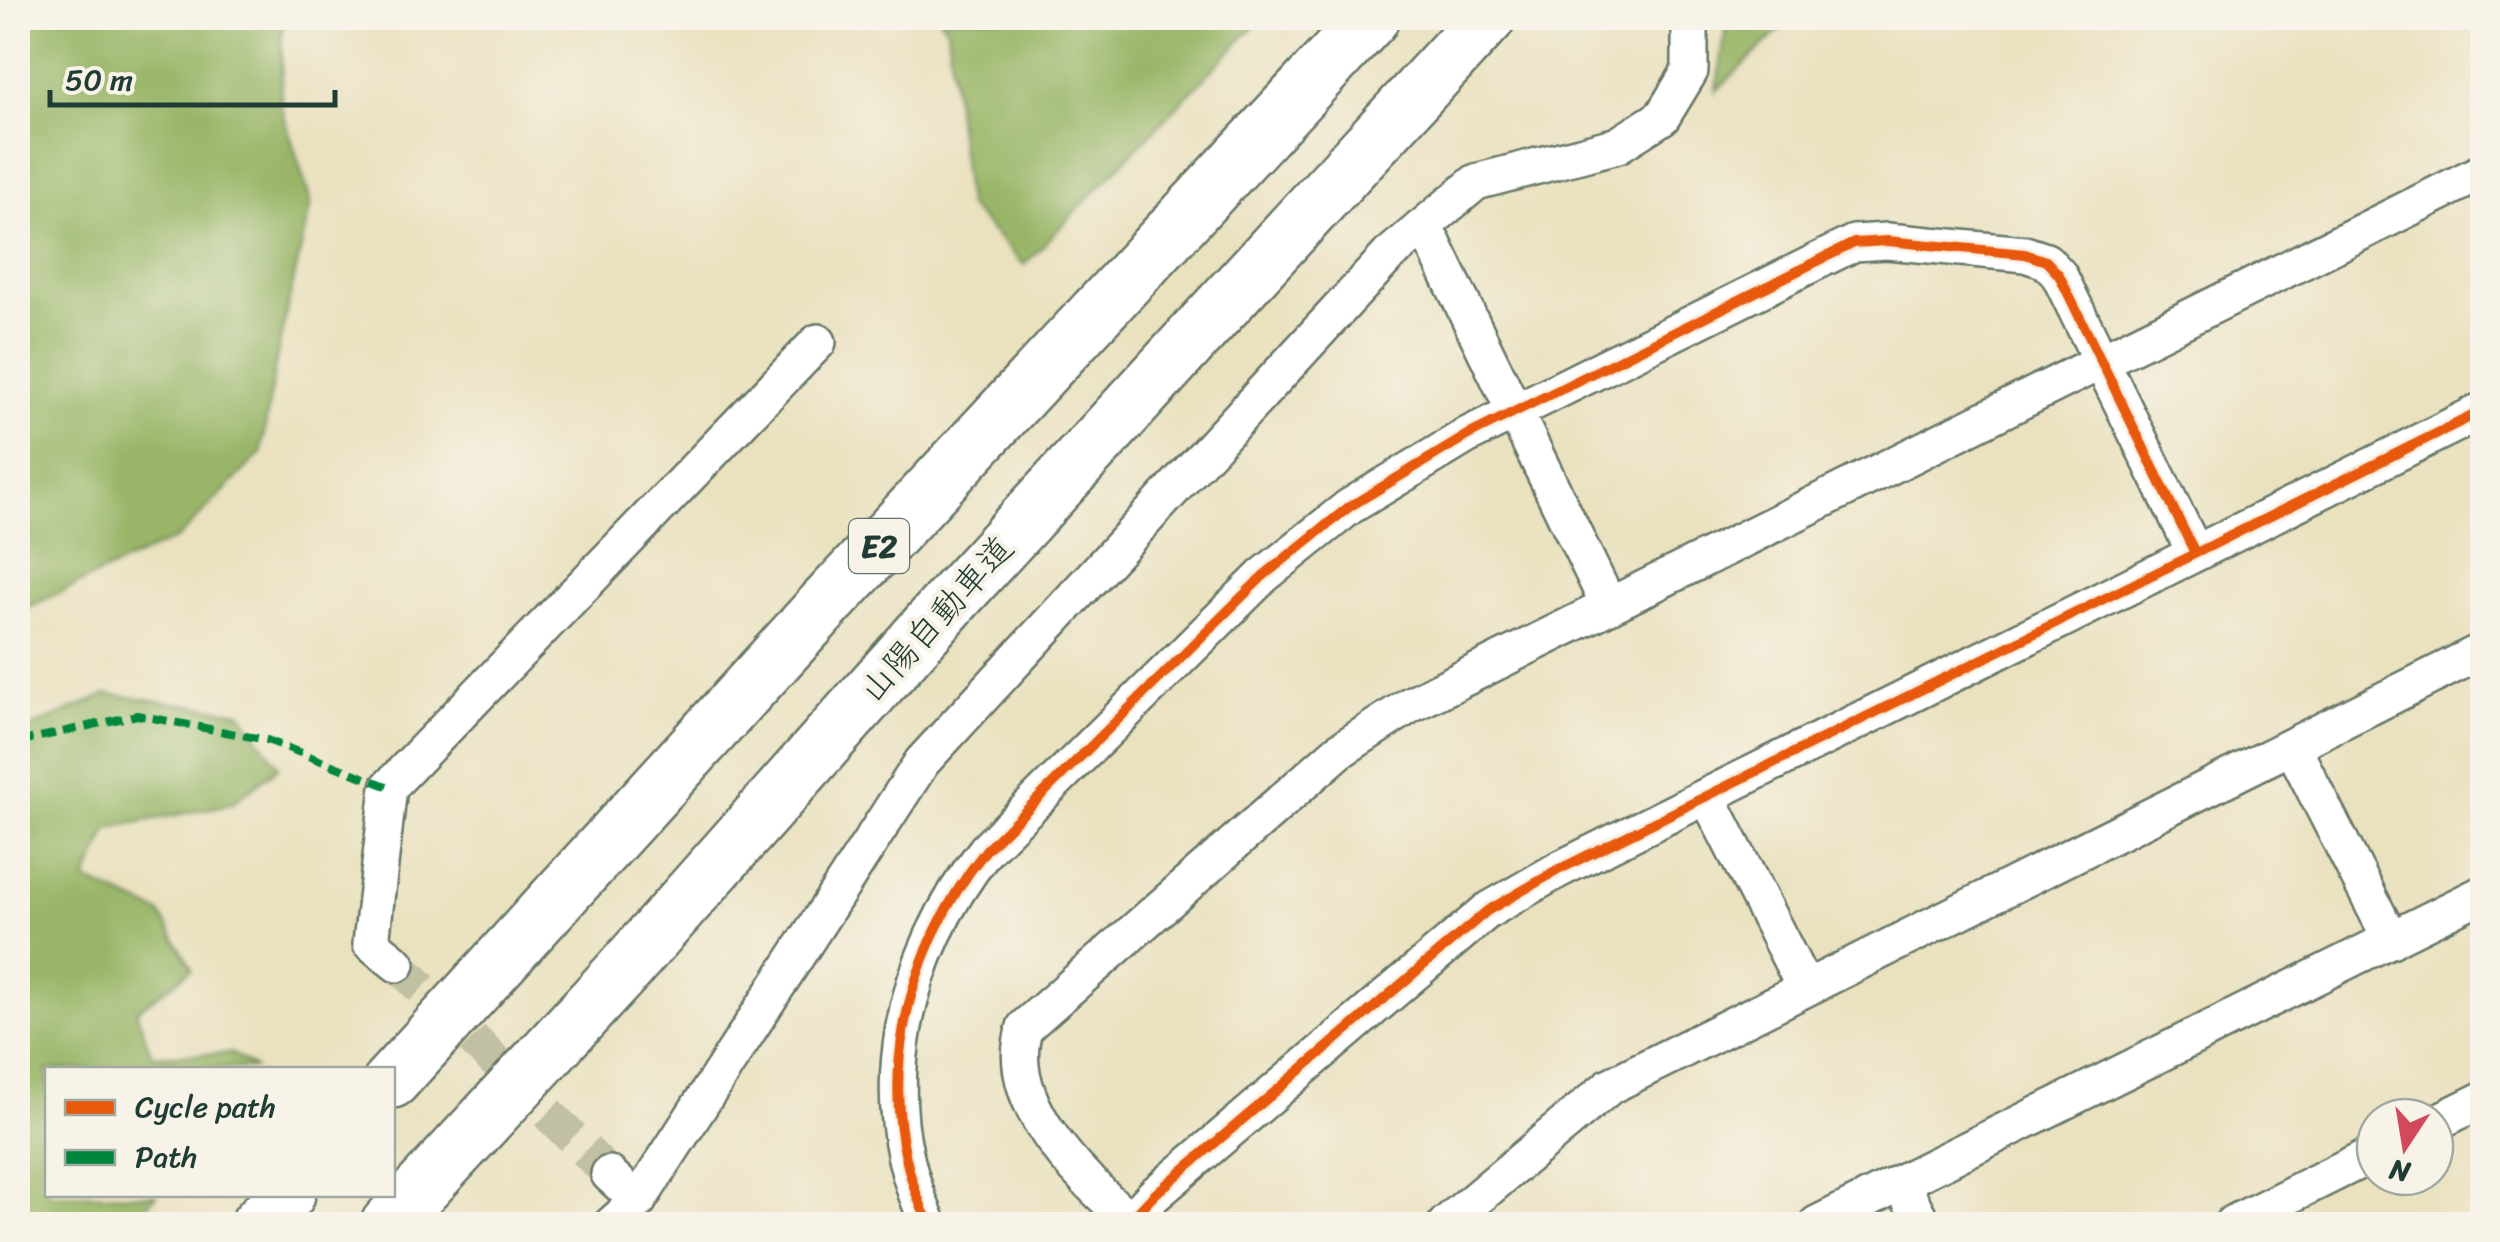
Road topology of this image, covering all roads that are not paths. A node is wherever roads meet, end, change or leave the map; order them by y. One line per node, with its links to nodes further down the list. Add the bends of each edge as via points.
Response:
1 (1371, 18): 20 (highway, E2)
2 (1487, 18): 18 (highway, 山陽自動車道 / E2, via 951,600)
3 (1690, 18): 5 (street, via 1690,71 1662,117 1618,145 1476,182)
4 (2482, 172): 7 (street)
5 (1421, 228): 9 (street); 27 (street, via 922,762)
6 (818, 342): 17 (street, via 389,787 371,943)
7 (2101, 361): 9 (street, via 2059,274 2046,261 1868,240); 10 (street); 11 (street)
8 (2482, 410): 10 (street)
9 (1514, 413): 11 (street); 33 (street, via 1414,464 1262,576 958,885 921,960 899,1056 906,1156)
10 (2196, 553): 14 (street)
11 (1610, 606): 28 (street, via 1365,731 1025,1027 1020,1062 1046,1136)
12 (2482, 651): 13 (street)
13 (2292, 746): 16 (street); 19 (street)
14 (1707, 796): 19 (street); 28 (street, via 1492,907 1154,1195)
15 (2482, 894): 16 (street)
16 (2391, 940): 25 (street)
17 (397, 964)
18 (622, 973): 30 (highway, 山陽自動車道 / E2); 31 (highway)
19 (1805, 988): 34 (street, via 1610,1086)
20 (395, 1077)
21 (2482, 1100): 22 (street)
22 (2455, 1114)
23 (2355, 1163): 37 (street)
24 (609, 1174): 27 (street)
25 (1901, 1183): 35 (street); 36 (street)
26 (284, 1197): 29 (highway)
27 (638, 1201): 32 (street)
28 (1132, 1223)
29 (260, 1224)
30 (389, 1224)
31 (400, 1224)
32 (612, 1224)
33 (929, 1224)
34 (1446, 1224)
35 (1817, 1224)
36 (1923, 1224)
37 (2232, 1224)

